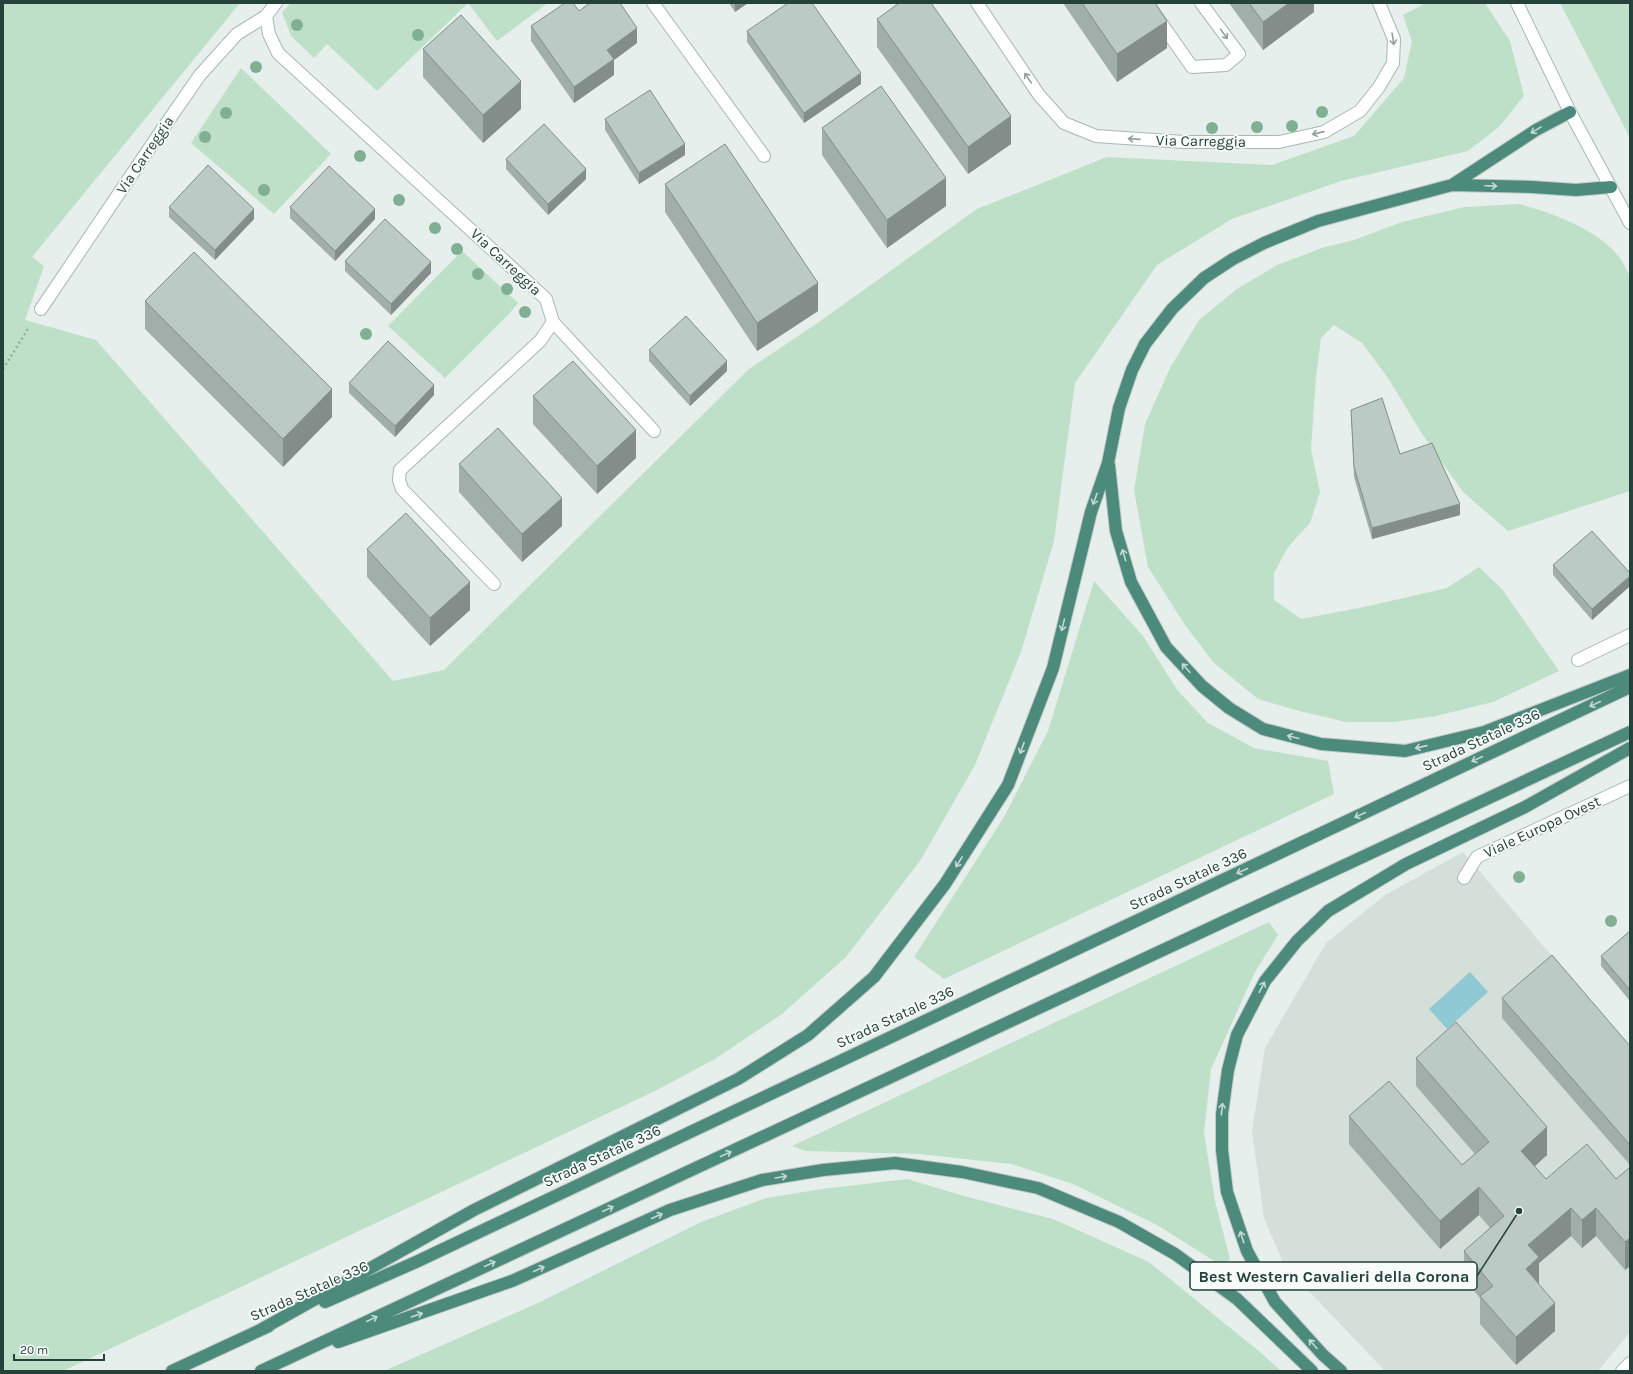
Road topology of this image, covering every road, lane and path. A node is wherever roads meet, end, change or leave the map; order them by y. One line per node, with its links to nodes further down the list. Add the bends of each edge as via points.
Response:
1 (276, 3): 8 (street, Via Carreggia)
2 (653, 3): 10 (street)
3 (977, 3): 6 (street, Via Carreggia, one-way to 3, via 1394,39 1393,63 1379,87 1360,111 1324,132 1279,142 1184,142 1096,136 1064,123 1039,95)
4 (1147, 3): 5 (street, one-way to 4, via 1239,54 1226,65 1192,67)
5 (1201, 3)
6 (1379, 3)
7 (1517, 3): 9 (street)
8 (266, 16): 14 (street, Via Carreggia, via 237,34 200,75); 15 (street, Via Carreggia, via 269,34 278,53 546,299)
9 (1570, 112): 11 (highway, one-way to 11, via 1536,130); 12 (street)
10 (764, 156)
11 (1452, 185): 12 (highway, one-way to 12, via 1576,190); 18 (highway, via 1318,221 1264,243 1204,278 1172,309 1145,344 1132,370 1119,408)
12 (1611, 187): 13 (street)
13 (1630, 223)
14 (41, 309): 16 (path)
15 (554, 322): 17 (street); 19 (street, via 540,341 400,470 399,480 402,489)
16 (3, 369)
17 (654, 431)
18 (1108, 463): 22 (highway, one-way to 18, via 1484,732 1405,751 1321,744 1263,729 1229,708 1202,686 1166,647 1132,582 1116,531); 28 (highway, one-way to 28, via 1091,512 1053,668 1008,785 945,884 874,978 808,1035 738,1079 474,1210)
19 (494, 584)
20 (1630, 635): 21 (street)
21 (1578, 660)
22 (1630, 675)
23 (1630, 687): 28 (highway, Strada Statale 336, one-way to 28, via 416,1262)
24 (1630, 732): 30 (highway, one-way to 24)
25 (1630, 748): 34 (highway, one-way to 25, via 1275,1302 1247,1251 1227,1192 1222,1150 1222,1114 1228,1070 1237,1035 1265,981 1297,941 1328,911 1406,864 1526,807)
26 (1630, 786): 27 (street, Viale Europa Ovest, via 1477,857)
27 (1464, 878)
28 (262, 1329): 31 (highway, Strada Statale 336)
29 (1630, 1363): 35 (street)
30 (275, 1365): 32 (highway); 33 (highway, one-way to 33, via 512,1281 670,1210 762,1180 823,1170 894,1164 962,1172 1038,1188 1119,1222 1175,1254 1237,1299)
31 (172, 1371)
32 (261, 1371)
33 (1312, 1371)
34 (1341, 1371)
35 (1622, 1371)

